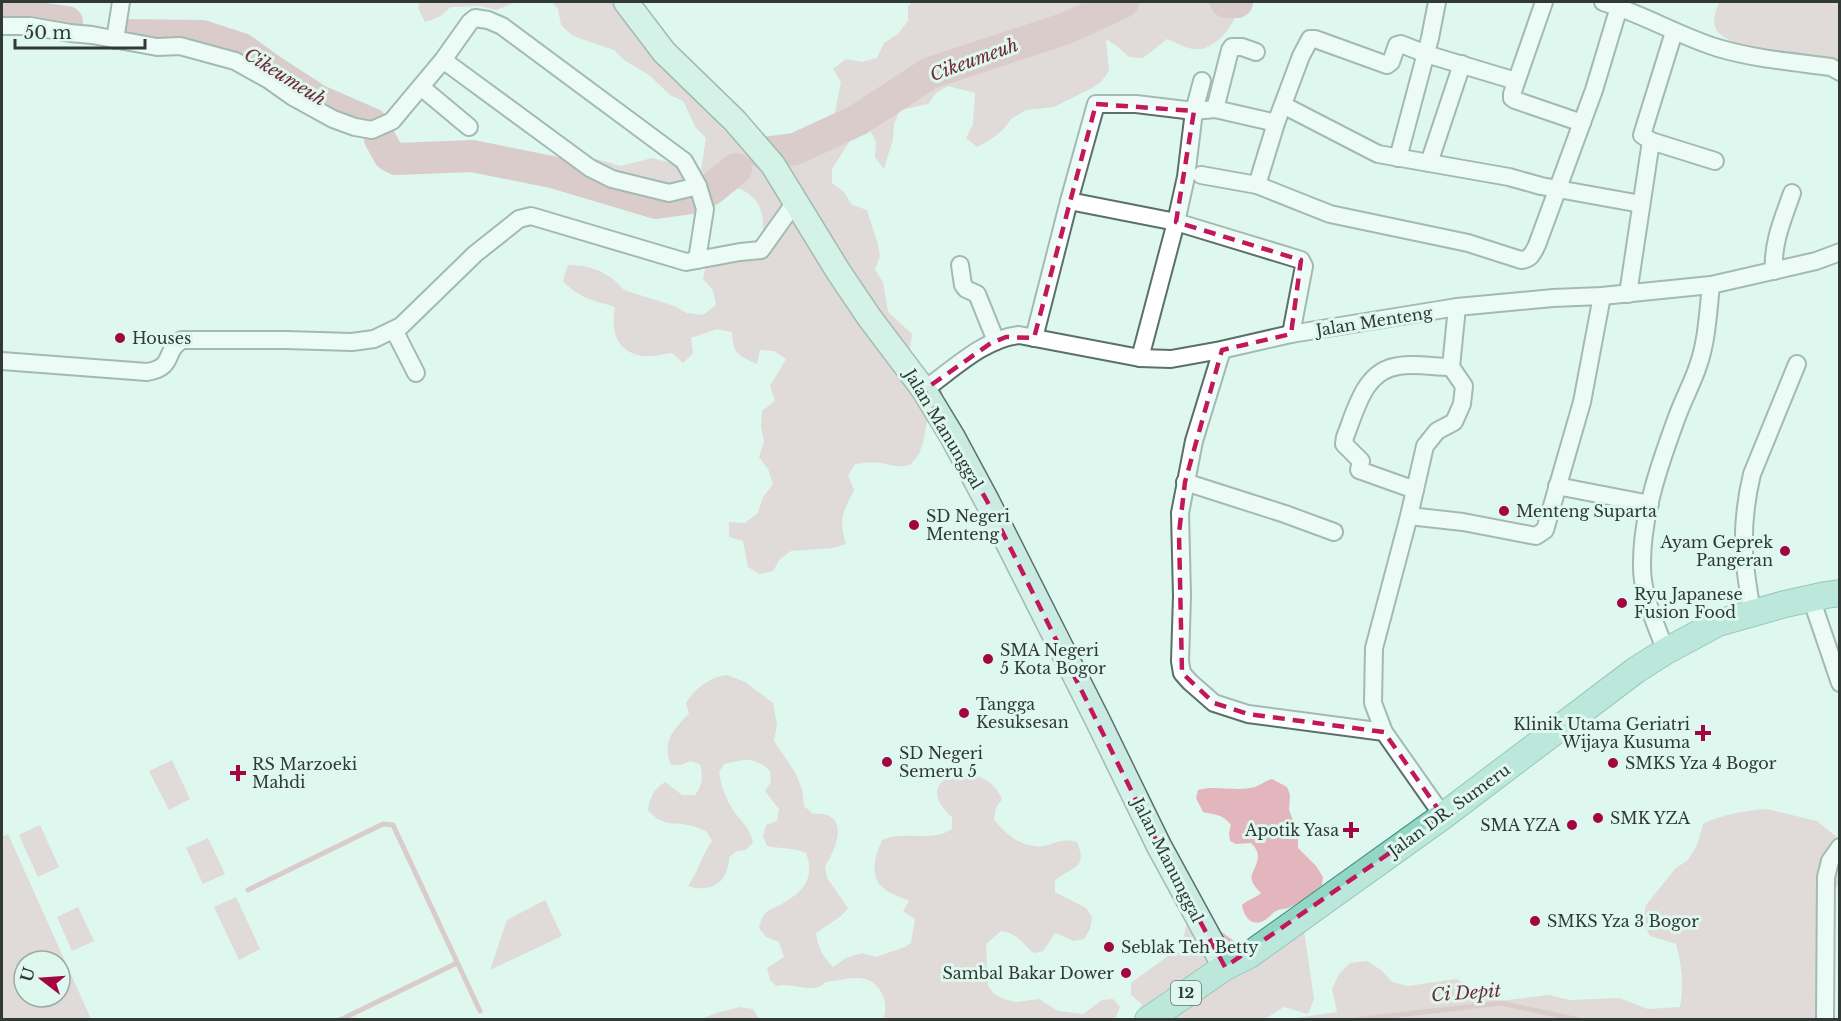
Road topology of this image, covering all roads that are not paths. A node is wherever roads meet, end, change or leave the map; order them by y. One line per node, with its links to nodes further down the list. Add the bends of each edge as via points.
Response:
1 (121, 2): 8 (street)
2 (626, 2): 32 (street, Jalan Manunggal, via 664,52 735,121)
3 (1437, 2): 10 (street)
4 (1544, 2): 15 (street)
5 (1611, 4): 7 (street); 21 (street, via 1594,90)
6 (2, 26): 8 (street, via 30,26)
7 (1674, 32): 13 (street, via 1738,53 1832,67); 23 (street, via 1641,132)
8 (115, 40): 16 (street, via 157,47 180,46 235,61 333,119 372,130 392,121)
9 (1256, 52): 18 (street, via 1236,46 1230,50)
10 (1426, 54): 12 (street); 17 (street, via 1398,45 1387,65 1310,39); 24 (street)
11 (442, 60): 16 (street); 29 (street, via 590,168 612,179 669,193); 29 (street, via 475,18 502,26 684,161)
12 (1462, 64): 15 (street); 26 (street)
13 (1839, 72)
14 (1202, 81): 19 (street)
15 (1516, 81): 21 (street, via 1512,94 1515,100)
16 (421, 87): 22 (street)
17 (1283, 105): 20 (street); 24 (street, via 1378,154)
18 (1215, 110): 19 (street); 20 (street)
19 (1194, 111): 33 (street, via 1096,104); 35 (street)
20 (1276, 123): 28 (street)
21 (1582, 123): 30 (street)
22 (469, 127)
23 (1651, 141): 25 (street); 34 (street)
24 (1398, 158): 26 (street)
25 (1715, 161)
26 (1429, 163): 30 (street)
27 (1201, 174): 28 (street)
28 (1257, 185): 30 (street, via 1330,214 1468,243 1521,260 1533,255)
29 (698, 186): 37 (street, via 705,209)
30 (1556, 189): 34 (street)
31 (1792, 193): 39 (street, via 1776,238)
32 (796, 201): 37 (street, via 761,250); 54 (street, Jalan Manunggal, via 869,317)
33 (1069, 201): 35 (street); 46 (street)
34 (1641, 204): 41 (street)
35 (1176, 222): 45 (street, via 1301,260 1304,266); 49 (street)
36 (1839, 252): 39 (street, Jalan Menteng)
37 (697, 260): 44 (street, via 686,262 531,216 519,219 475,254)
38 (960, 265): 47 (street, via 963,285 977,294)
39 (1774, 271): 40 (street, Jalan Menteng)
40 (1711, 285): 41 (street, Jalan Menteng); 58 (street, via 1699,365 1677,415)
41 (1628, 294): 42 (street, Jalan Menteng)
42 (1602, 296): 43 (street, Jalan Menteng); 56 (street, via 1587,379)
43 (1457, 307): 45 (street, Jalan Menteng); 52 (street)
44 (394, 330): 50 (street, via 374,339 352,342 182,340 176,343 166,364 147,372); 53 (street)
45 (1291, 334): 48 (street, Jalan Menteng)
46 (1034, 338): 47 (street, Jalan Menteng, via 1006,336); 49 (street, Jalan Menteng)
47 (996, 341): 54 (street, Jalan Menteng)
48 (1222, 350): 49 (street, Jalan Menteng, via 1171,358); 55 (street)
49 (1140, 358)
50 (2, 360)
51 (1797, 364): 63 (street, via 1748,492 1744,554)
52 (1451, 367): 57 (street, via 1464,386 1462,404 1454,422 1437,431 1425,446); 57 (street, via 1398,366 1381,372 1366,385 1345,437 1344,444 1361,461 1359,470)
53 (416, 373)
54 (924, 390): 69 (street, Jalan Manunggal, via 987,501 1159,846)
55 (1185, 482): 60 (street); 66 (street, via 1180,513 1182,673 1214,703 1248,714)
56 (1557, 486): 58 (street); 59 (street, via 1545,530 1536,536)
57 (1415, 490): 59 (street)
58 (1650, 504): 64 (street, via 1641,565 1645,590)
59 (1409, 516): 66 (street, via 1374,648 1373,703)
60 (1334, 532)
61 (1839, 593): 62 (main road, Jalan DR. Sumeru / 12)
62 (1812, 598): 63 (main road, Jalan DR. Sumeru / 12); 65 (street)
63 (1752, 612): 64 (main road, Jalan DR. Sumeru / 12, via 1718,623)
64 (1666, 651): 67 (main road, Jalan DR. Sumeru / 12)
65 (1839, 683)
66 (1384, 732): 67 (street)
67 (1443, 816): 69 (main road, Jalan DR. Sumeru / 12, via 1249,955)
68 (1839, 847): 70 (street, via 1826,876)
69 (1225, 967): 71 (main road, 12)
70 (1825, 1019)
71 (1148, 1020)

